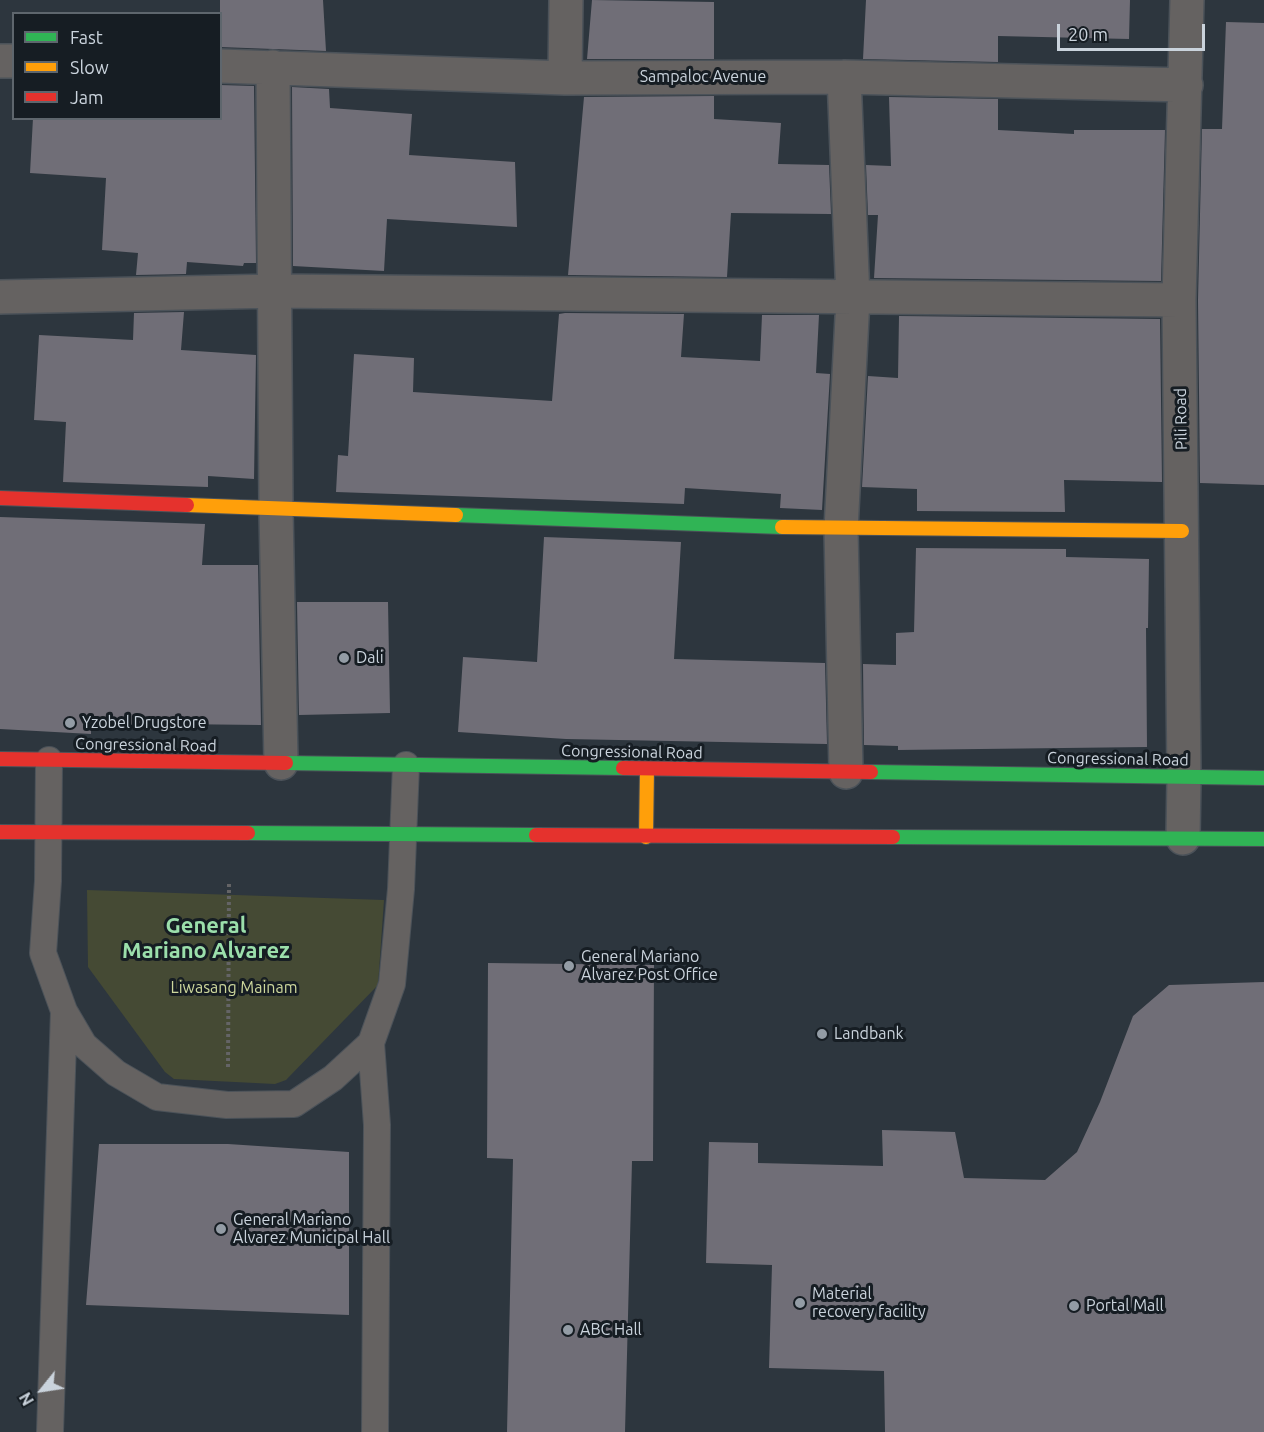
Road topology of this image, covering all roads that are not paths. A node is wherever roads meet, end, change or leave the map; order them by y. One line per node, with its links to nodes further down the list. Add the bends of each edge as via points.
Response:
1 (566, 0): 6 (street)
2 (1187, 0): 7 (street, Pili Road)
3 (222, 66): 4 (street, Sampaloc Avenue)
4 (273, 67): 6 (street, Sampaloc Avenue); 8 (street)
5 (844, 77): 6 (street, Sampaloc Avenue); 7 (street, Sampaloc Avenue); 10 (street)
6 (565, 78)
7 (1186, 86): 11 (street, Pili Road)
8 (275, 291): 9 (street); 10 (street); 13 (street)
9 (0, 297)
10 (853, 298): 11 (street); 14 (street)
11 (1179, 300): 15 (street, Pili Road)
12 (0, 498): 13 (main road)
13 (276, 510): 14 (main road); 18 (street)
14 (841, 529): 15 (main road); 21 (street)
15 (1182, 531): 22 (street, Pili Road)
16 (0, 759): 17 (main road, Congressional Road)
17 (49, 760): 18 (main road, Congressional Road); 25 (lane)
18 (281, 763): 19 (main road, Congressional Road)
19 (406, 765): 20 (main road, Congressional Road); 26 (lane)
20 (647, 769): 21 (main road, Congressional Road); 27 (main road)
21 (846, 772): 22 (main road, Congressional Road)
22 (1184, 777): 23 (main road, Congressional Road); 28 (street, Pili Road)
23 (1264, 778)
24 (0, 832): 25 (main road)
25 (49, 833): 26 (main road); 30 (lane, via 43,953)
26 (404, 836): 27 (main road); 31 (lane, via 392,984)
27 (646, 837): 28 (main road)
28 (1183, 838): 29 (main road)
29 (1264, 839)
30 (64, 1011): 31 (lane, via 84,1045 116,1073 157,1097 227,1105 294,1104 333,1078); 32 (lane)
31 (371, 1043): 33 (lane, via 377,1125)
32 (50, 1432)
33 (375, 1432)

